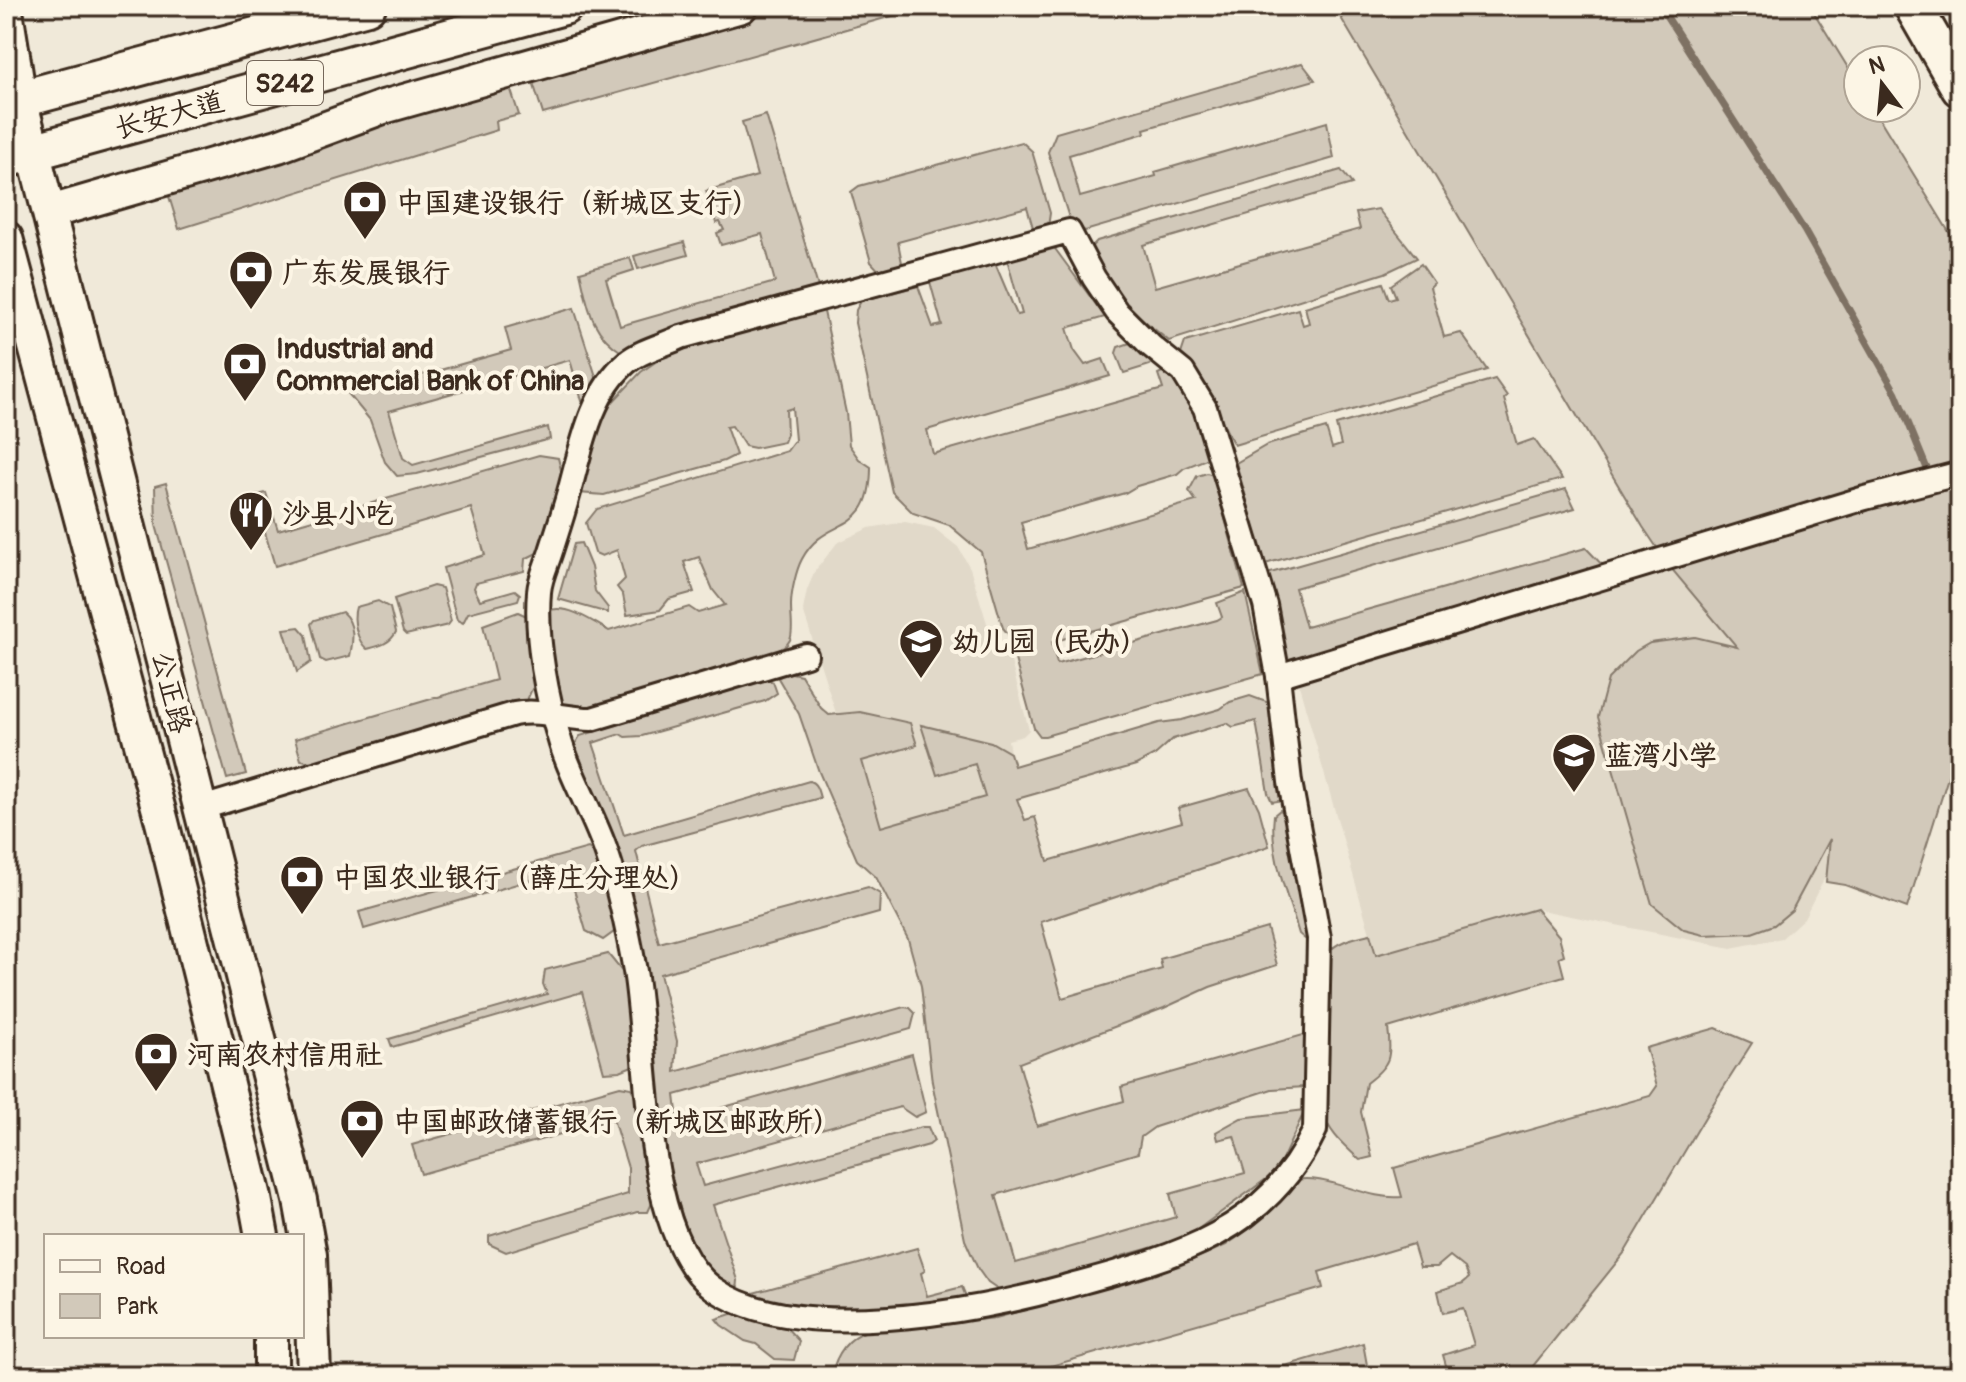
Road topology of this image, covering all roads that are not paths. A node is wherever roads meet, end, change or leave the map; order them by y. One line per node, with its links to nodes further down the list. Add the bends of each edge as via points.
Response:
1 (367, 6): 7 (main road, 长安大道 / S242)
2 (564, 6): 8 (main road, 长安大道 / S242)
3 (741, 6): 9 (main road, via 383,107 278,146)
4 (1913, 6): 6 (main road)
5 (6, 11): 7 (main road, 公正路)
6 (1960, 88)
7 (13, 101): 8 (main road, 公正路)
8 (20, 155): 9 (main road, 公正路)
9 (50, 212): 15 (main road, 公正路)
10 (6, 238): 16 (main road, 公正路, via 166,837)
11 (1957, 474): 13 (street)
12 (806, 655): 14 (street, via 592,719)
13 (1278, 676): 14 (street, via 1265,605 1205,408 1183,372 1117,312 1069,231 681,337 628,360 608,385 587,427 538,589 543,669); 14 (street, via 1290,782 1319,938 1315,1130 1303,1154 1268,1199 1195,1246 1019,1300 882,1319 829,1320 752,1308 710,1286 680,1247 661,1192 635,972 619,897)
14 (554, 715): 15 (street, via 514,714)
15 (202, 808): 19 (main road, 公正路, via 300,1200 310,1255)
16 (262, 1234)
17 (271, 1338): 18 (main road)
18 (271, 1376)
19 (314, 1376)

